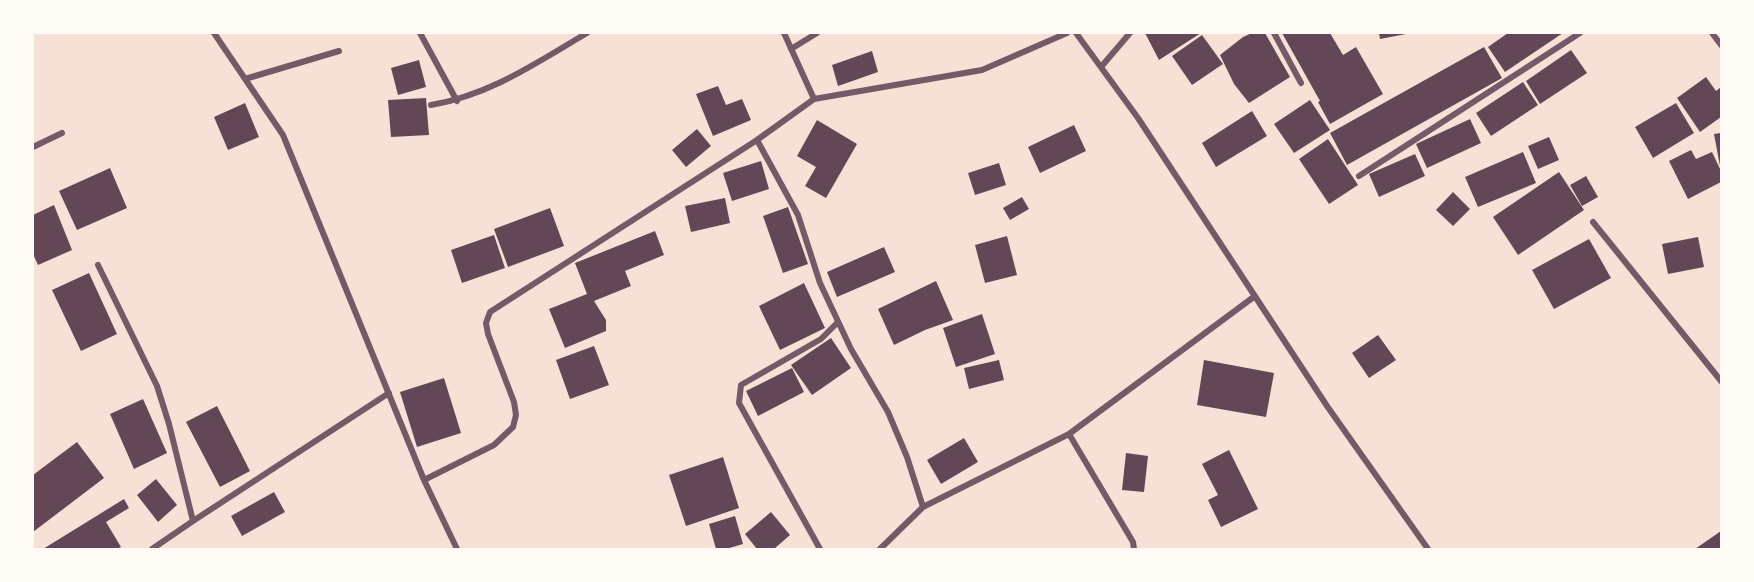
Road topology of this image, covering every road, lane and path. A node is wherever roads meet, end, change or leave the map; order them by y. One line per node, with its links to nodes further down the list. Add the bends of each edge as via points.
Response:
1 (214, 33): 16 (street)
2 (420, 33): 19 (street)
3 (587, 33): 19 (street, via 514,77)
4 (784, 33): 13 (street)
5 (817, 33): 13 (street)
6 (1067, 33): 18 (street, via 982,70)
7 (1076, 33): 15 (street)
8 (1130, 33): 15 (street)
9 (1274, 33): 17 (street)
10 (1580, 33): 24 (street)
11 (1712, 33): 12 (street)
12 (1721, 45)
13 (792, 49): 18 (street)
14 (339, 51): 16 (street)
15 (1101, 67): 27 (street)
16 (245, 79): 30 (street, via 283,135)
17 (1301, 83)
18 (814, 99): 22 (street)
19 (457, 101): 20 (street)
20 (431, 105)
21 (62, 133): 23 (street)
22 (757, 140): 28 (street, via 798,215 820,284); 32 (street, via 490,312 488,334 514,402 513,427 494,445)
23 (33, 147)
24 (1359, 176)
25 (1593, 222): 29 (street)
26 (98, 265): 34 (street, via 157,386)
27 (1255, 296): 31 (street); 40 (street)
28 (838, 322): 33 (street, via 888,412); 37 (street, via 821,339 741,385 739,403)
29 (1721, 381)
30 (389, 393): 32 (street); 34 (street)
31 (1069, 434): 33 (street); 39 (street)
32 (424, 480): 36 (street)
33 (923, 507): 38 (street)
34 (193, 521): 35 (street)
35 (152, 549)
36 (457, 549)
37 (820, 549)
38 (880, 549)
39 (1134, 549)
40 (1428, 549)

